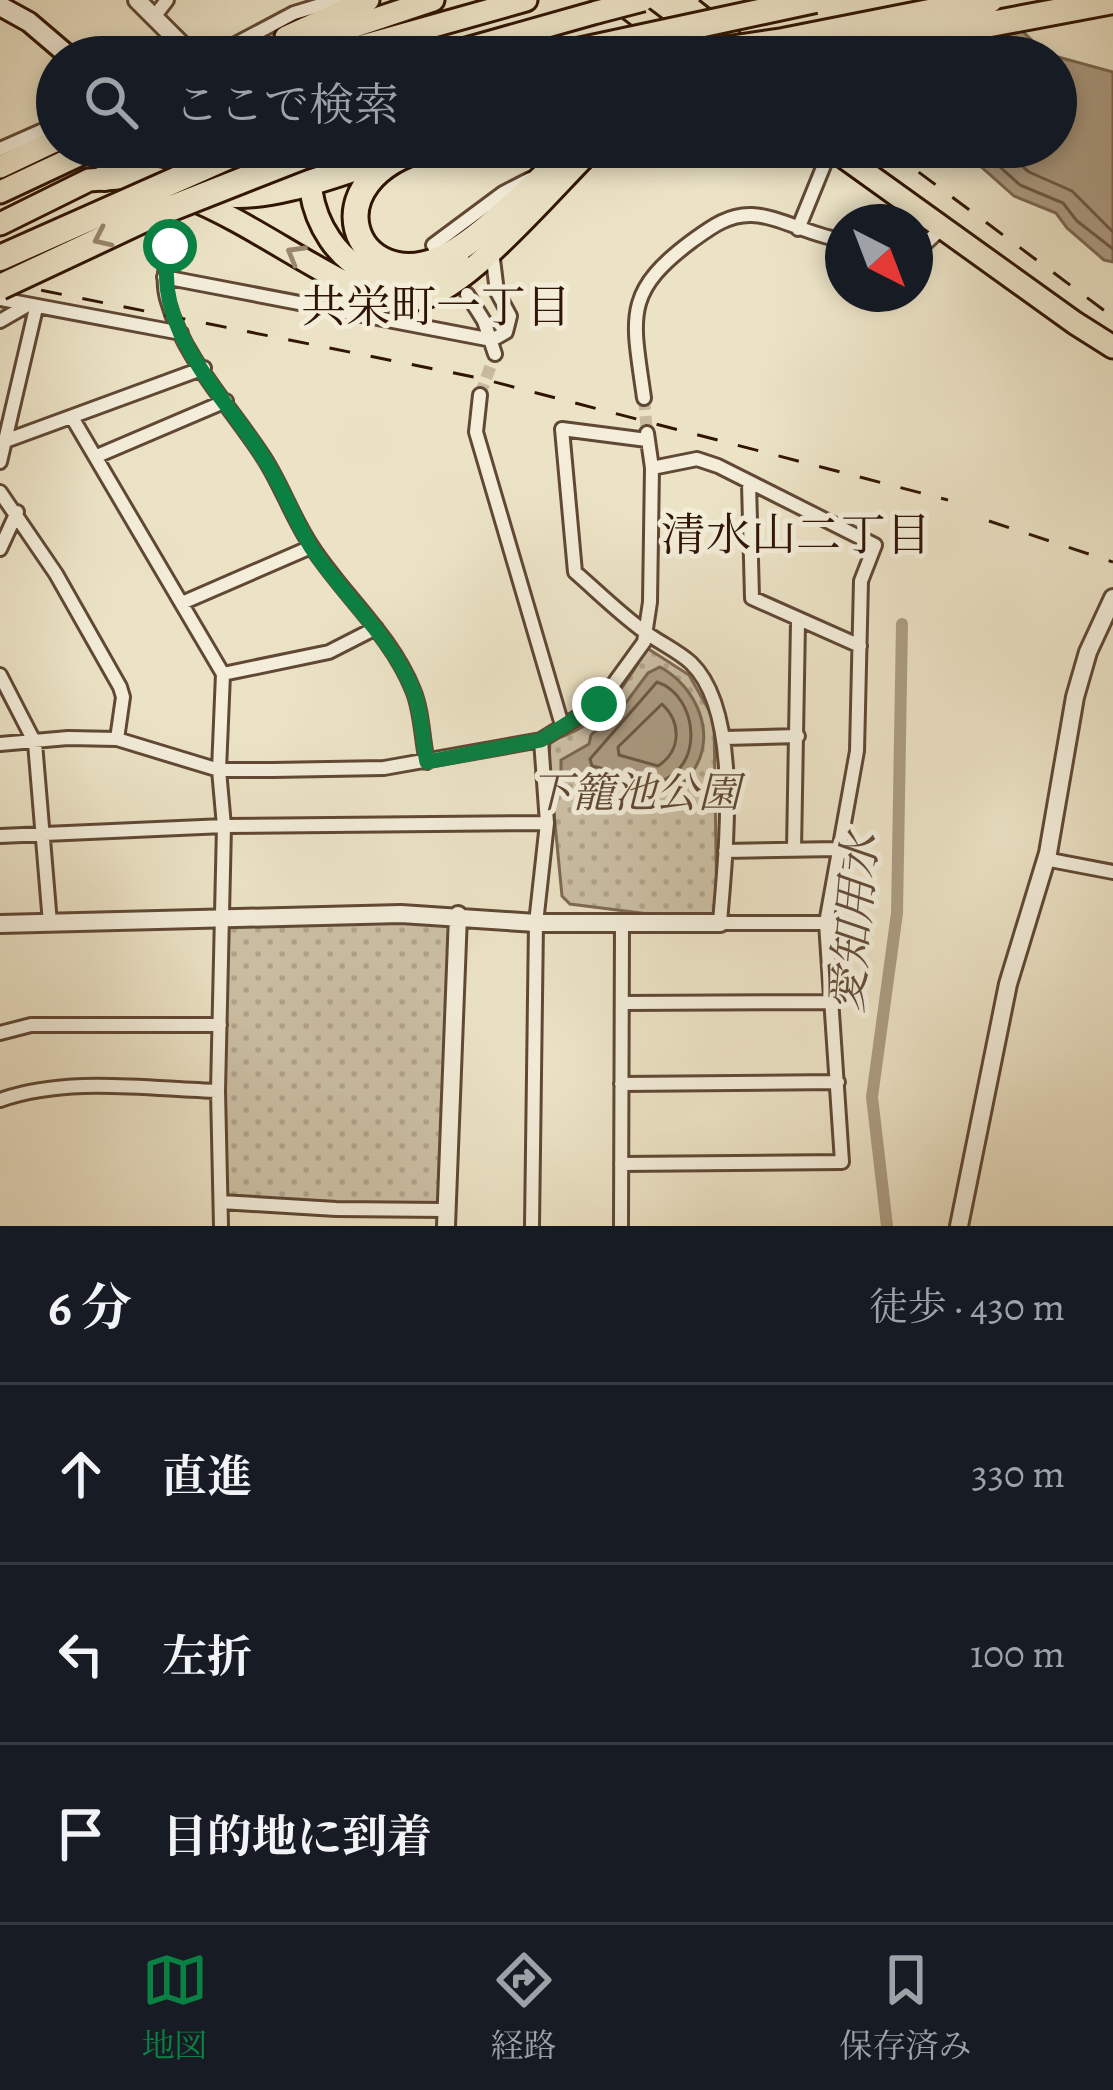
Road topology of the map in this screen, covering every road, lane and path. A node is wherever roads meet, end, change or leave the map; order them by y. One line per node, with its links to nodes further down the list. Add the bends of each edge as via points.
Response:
1 (137, 0): 15 (street)
2 (167, 0): 15 (street)
3 (337, 0): 18 (street)
4 (368, 0): 19 (main road)
5 (433, 0): 20 (main road)
6 (526, 0): 21 (main road)
7 (618, 0): 24 (main road)
8 (643, 0): 22 (main road, bridge)
9 (812, 0): 23 (highway, bridge)
10 (939, 0): 25 (highway, bridge)
11 (990, 0): 26 (highway, bridge)
12 (1077, 0): 13 (street, via 1086,16)
13 (1113, 5): 27 (highway, bridge)
14 (0, 6): 16 (main road)
15 (154, 16): 17 (street)
16 (45, 36)
17 (174, 36)
18 (251, 36)
19 (286, 36)
20 (325, 36)
21 (398, 36)
22 (512, 36)
23 (647, 36)
24 (657, 36)
25 (756, 36)
26 (808, 36)
27 (936, 36)
28 (36, 133): 29 (street)
29 (0, 149)
30 (36, 150): 31 (main road)
31 (0, 167)
32 (51, 168): 45 (main road)
33 (203, 168): 54 (highway, bridge)
34 (274, 168): 56 (highway, one-way to 56, bridge)
35 (354, 168): 43 (highway, via 240,195 140,176)
36 (380, 168): 42 (highway, via 362,187 355,213 369,250 392,264 422,265 450,254)
37 (551, 168): 42 (highway)
38 (556, 168): 44 (main road, via 471,255 412,283 382,280 346,260 319,224)
39 (573, 168): 53 (main road)
40 (822, 168): 48 (street)
41 (859, 168): 47 (main road)
42 (542, 176): 52 (street, via 503,194)
43 (104, 178): 46 (main road); 53 (main road, one-way to 43, via 438,293 387,298 213,208 142,182)
44 (311, 191)
45 (0, 192)
46 (0, 224)
47 (942, 228): 51 (street); 63 (main road)
48 (798, 229): 50 (street); 66 (street, via 752,215 715,223 656,269 634,326)
49 (178, 231): 55 (street)
50 (825, 236)
51 (933, 236)
52 (435, 248)
53 (491, 251): 62 (street, via 510,316)
54 (0, 258)
55 (164, 277): 61 (street); 62 (street)
56 (0, 286)
57 (467, 294): 62 (street)
58 (0, 299): 59 (street)
59 (31, 307): 60 (street); 61 (street); 69 (street)
60 (0, 320)
61 (181, 333): 64 (street)
62 (493, 346)
63 (1113, 346)
64 (204, 368): 67 (street); 68 (street)
65 (480, 395): 86 (street, via 476,432)
66 (644, 398)
67 (226, 401): 70 (street); 76 (street)
68 (73, 419): 69 (street); 70 (street)
69 (5, 441): 71 (street)
70 (97, 457): 79 (street)
71 (0, 463)
72 (652, 468): 73 (street, via 697,459); 82 (street); 82 (street, via 647,436 562,429 575,572)
73 (749, 483): 80 (street, via 752,598); 83 (street, via 875,544 861,581)
74 (0, 491): 75 (street)
75 (16, 512): 77 (street); 89 (street, via 121,687)
76 (311, 547): 79 (street); 81 (street)
77 (0, 548)
78 (1113, 598): 102 (street, via 1076,697)
79 (182, 603): 84 (street)
80 (798, 622): 83 (street); 87 (street)
81 (376, 628): 84 (street, via 328,652); 93 (street, via 414,692)
82 (644, 632): 86 (street, via 599,704); 88 (street, via 705,679)
83 (860, 646): 99 (street, via 857,751)
84 (223, 674): 94 (street)
85 (0, 675): 91 (street)
86 (562, 725): 90 (street)
87 (798, 736): 88 (street); 100 (street)
88 (724, 738): 101 (street)
89 (117, 740): 91 (street); 94 (street)
90 (541, 740): 93 (street); 95 (street)
91 (34, 742): 92 (street); 97 (street)
92 (0, 744)
93 (427, 762): 94 (street)
94 (219, 770): 96 (street)
95 (547, 823): 96 (street); 107 (street)
96 (224, 826): 97 (street); 105 (street)
97 (43, 831): 98 (street); 106 (street)
98 (0, 836)
99 (838, 849): 100 (street); 110 (street)
100 (794, 850): 101 (street)
101 (725, 851): 109 (street)
102 (1046, 859): 103 (street); 128 (street, via 1008,984)
103 (1113, 872)
104 (458, 916): 105 (street); 107 (street); 123 (street)
105 (221, 918): 106 (street); 114 (street)
106 (50, 923): 111 (street)
107 (536, 923): 108 (street); 126 (street)
108 (622, 923): 109 (street); 113 (street)
109 (720, 923): 110 (street)
110 (826, 923): 112 (street)
111 (0, 925)
112 (831, 1002): 113 (street); 116 (street)
113 (622, 1003): 117 (street)
114 (220, 1025): 115 (street, via 32,1024); 118 (street)
115 (0, 1033)
116 (838, 1082): 117 (street); 120 (street, via 842,1162)
117 (621, 1084): 120 (street)
118 (218, 1091): 119 (street, via 81,1086); 121 (street)
119 (0, 1100)
120 (621, 1163): 127 (street)
121 (221, 1202): 122 (street); 124 (street)
122 (336, 1210): 123 (street); 125 (street)
123 (445, 1218)
124 (221, 1226)
125 (337, 1226)
126 (532, 1226)
127 (621, 1226)
128 (959, 1226)

